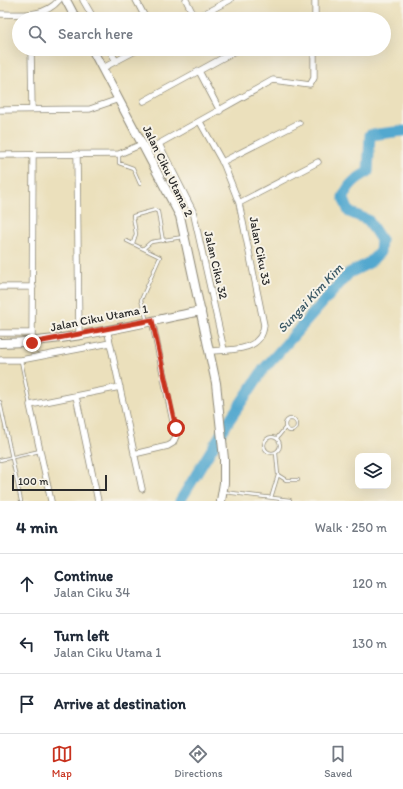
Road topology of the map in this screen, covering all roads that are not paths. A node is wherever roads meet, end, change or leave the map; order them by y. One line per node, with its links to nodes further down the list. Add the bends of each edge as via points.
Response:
1 (59, 0): 8 (street, via 52,8)
2 (66, 0): 9 (street)
3 (84, 0): 10 (street)
4 (136, 0): 11 (street)
5 (186, 0): 12 (street)
6 (230, 0): 13 (street)
7 (315, 0): 14 (street)
8 (42, 12)
9 (72, 12)
10 (90, 12)
11 (142, 12)
12 (192, 12)
13 (208, 12)
14 (315, 12)
15 (0, 14): 16 (street)
16 (12, 15)
17 (31, 56): 28 (street)
18 (96, 56): 24 (street, Jalan Ciku Utama 2)
19 (113, 56): 23 (street)
20 (126, 56): 23 (street)
21 (227, 56): 25 (street)
22 (314, 56): 30 (street, via 314,81 310,85 273,80)
23 (116, 61): 24 (street)
24 (102, 68): 26 (street, Jalan Ciku Utama 2)
25 (199, 71): 27 (street); 30 (street)
26 (118, 99): 28 (street, via 90,109); 34 (street, Jalan Ciku Utama 2)
27 (144, 101)
28 (32, 109): 29 (street)
29 (0, 110)
30 (220, 111): 31 (street)
31 (200, 122): 33 (street); 39 (street, Jalan Ciku 33)
32 (299, 123): 39 (street)
33 (159, 144): 34 (street); 59 (street, Jalan Ciku 32, via 193,212)
34 (144, 148): 36 (street); 43 (street, Jalan Ciku Utama 2, via 180,216)
35 (77, 154): 36 (street); 38 (street); 55 (street)
36 (119, 154): 41 (lane, via 120,163 133,168)
37 (0, 155): 38 (street)
38 (33, 155): 49 (street)
39 (222, 162): 42 (street, Jalan Ciku 33)
40 (318, 162): 42 (street)
41 (140, 184)
42 (240, 203): 59 (street, Jalan Ciku 33, via 264,328 261,338 253,345)
43 (185, 237): 45 (lane); 50 (street, Jalan Ciku Utama 2)
44 (127, 241): 46 (lane)
45 (163, 241): 46 (lane, via 158,212 155,210 133,214 136,234); 47 (lane, via 151,242)
46 (133, 243): 47 (lane)
47 (144, 248): 51 (lane, via 160,257 141,300)
48 (0, 287): 49 (street)
49 (33, 287): 54 (street)
50 (202, 311): 51 (street, Jalan Ciku Utama 1); 60 (street, Jalan Ciku Utama 2)
51 (150, 321): 52 (street, Jalan Ciku Utama 1); 71 (street, via 176,436 173,443 168,446)
52 (107, 330): 55 (street, Jalan Ciku Utama 1); 58 (street)
53 (0, 333): 54 (street)
54 (32, 333): 57 (street)
55 (80, 335): 57 (street, Jalan Ciku Utama 1)
56 (0, 343): 57 (street, Jalan Ciku Utama 1)
57 (32, 343)
58 (110, 344): 62 (street); 63 (street)
59 (224, 350): 60 (street, Jalan Ciku 33)
60 (209, 351): 77 (street, Jalan Ciku Utama 2, via 216,383 224,460)
61 (0, 360): 62 (street)
62 (21, 360): 66 (lane)
63 (120, 387): 64 (street); 71 (street)
64 (76, 396): 66 (street); 82 (street)
65 (0, 402): 72 (lane)
66 (30, 405): 69 (street)
67 (285, 428): 67 (lane, via 294,431 297,422 288,419); 68 (lane)
68 (277, 438): 70 (lane, via 281,446); 70 (lane, via 268,438 264,445 268,453)
69 (40, 451): 72 (lane); 81 (street)
70 (276, 453): 74 (lane)
71 (134, 454): 76 (street)
72 (12, 457): 73 (lane); 80 (lane)
73 (0, 460)
74 (278, 475): 75 (lane, via 286,480); 78 (lane)
75 (298, 480)
76 (142, 489)
77 (223, 491): 78 (lane); 83 (street, Jalan Ciku Utama 2)
78 (270, 498): 79 (lane)
79 (290, 500)
80 (21, 501)
81 (51, 501)
82 (98, 501)
83 (221, 501)

